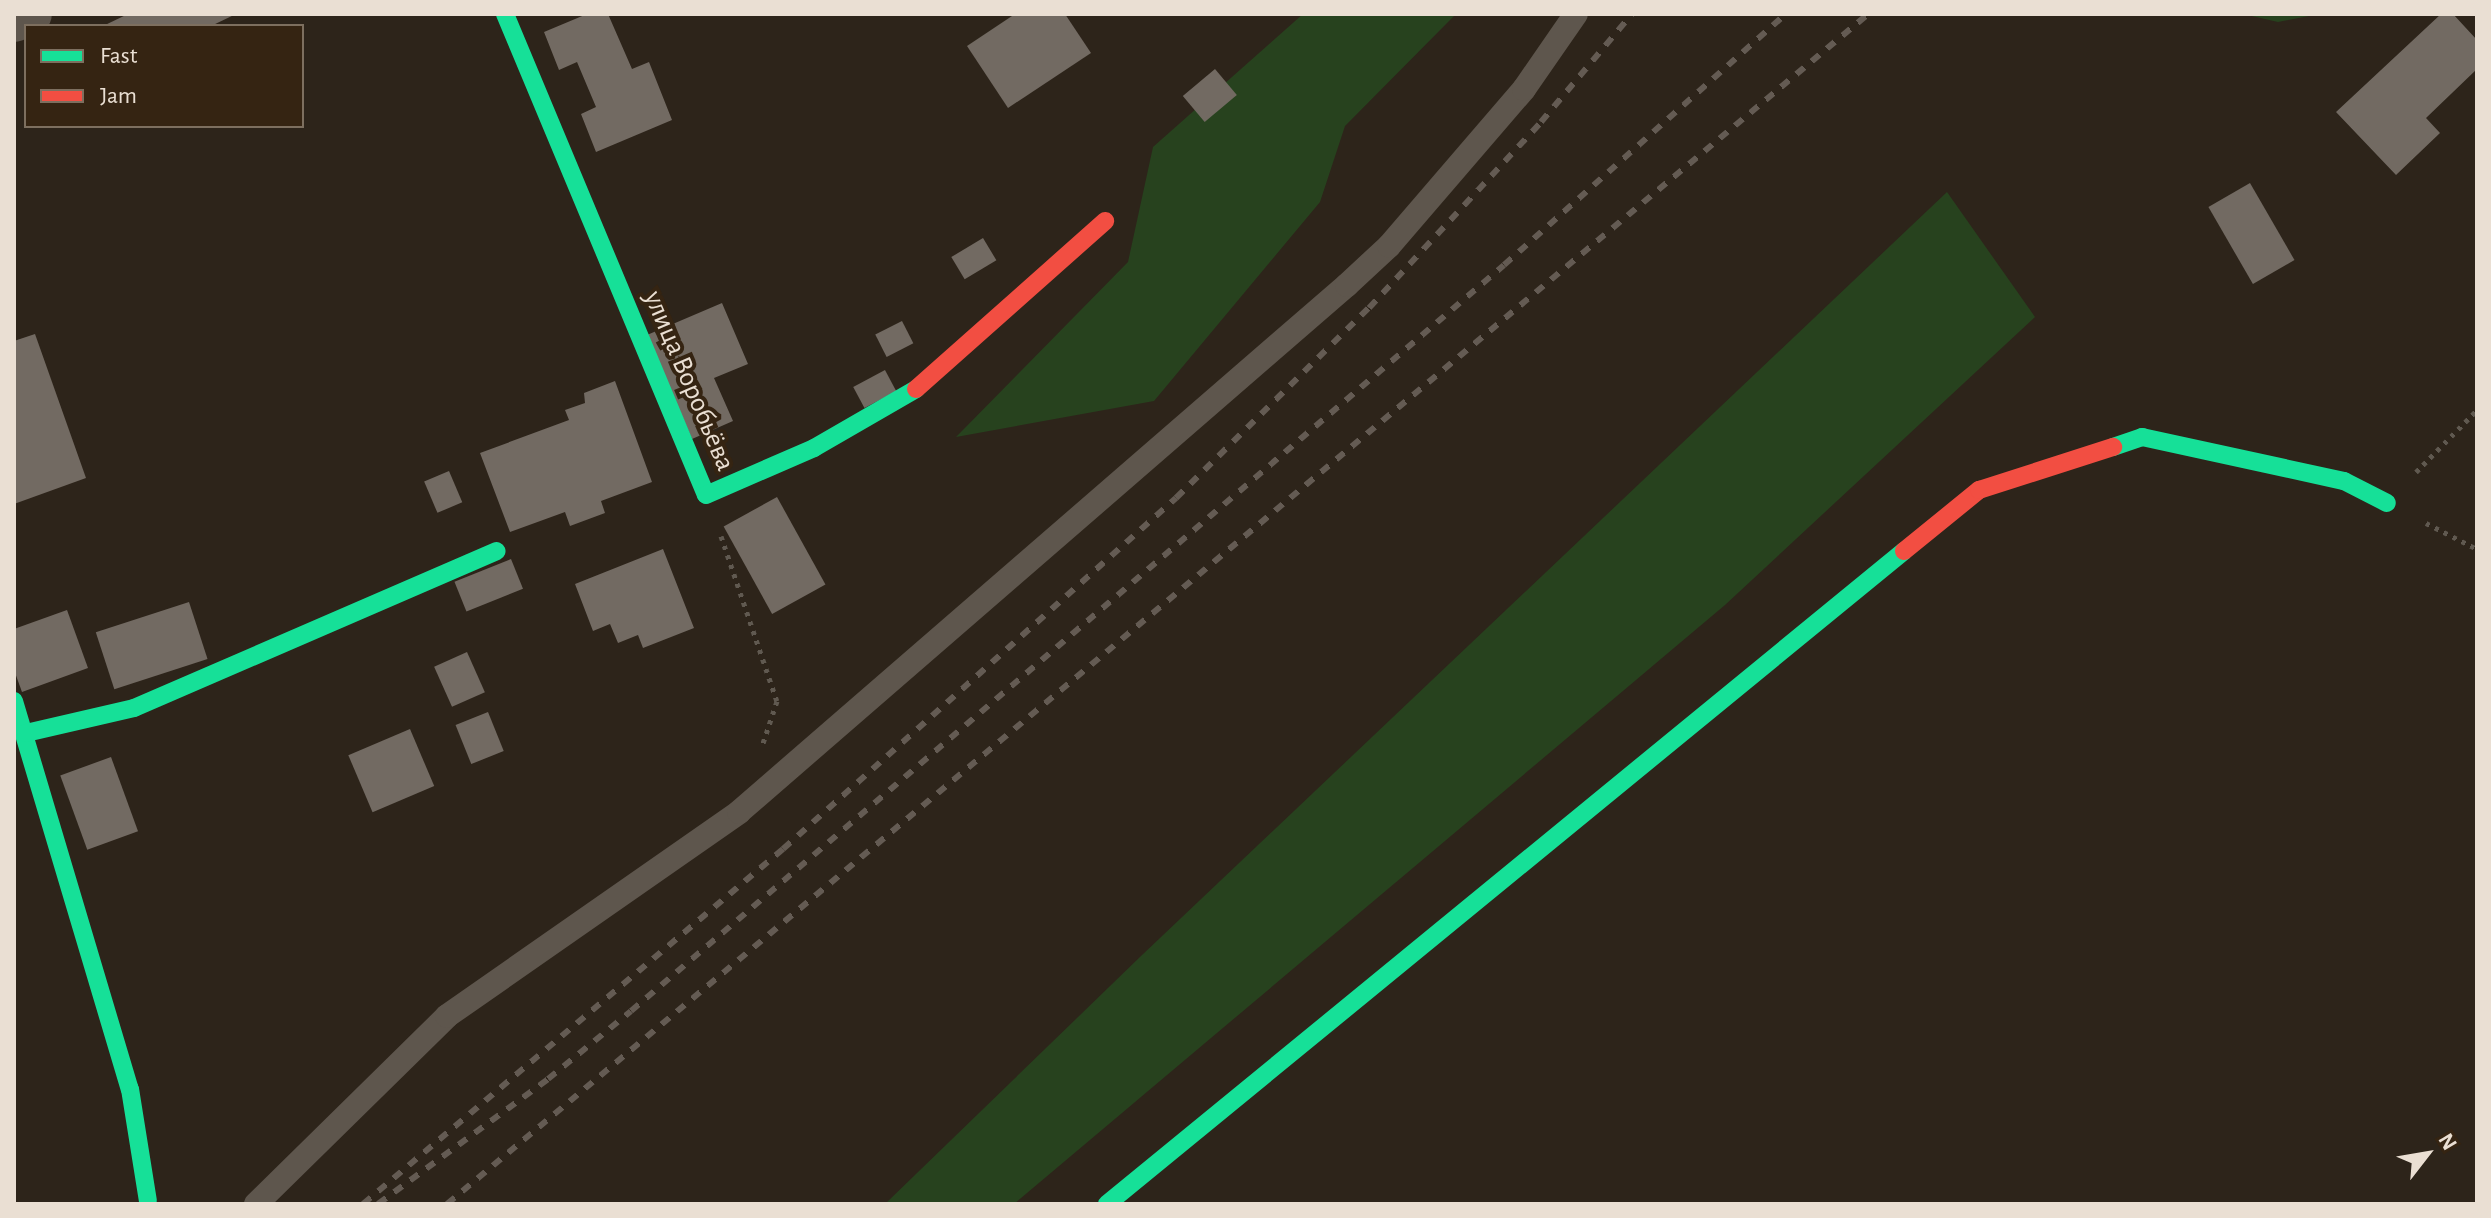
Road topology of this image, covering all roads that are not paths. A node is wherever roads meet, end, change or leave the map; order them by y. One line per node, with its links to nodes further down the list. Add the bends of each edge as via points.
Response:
1 (30, 14): 4 (street)
2 (505, 14): 5 (street, улица Воробьёва, via 706,495 814,448 921,386)
3 (1576, 14): 11 (lane, via 1524,89 1389,246 739,812 447,1016)
4 (14, 20)
5 (1105, 221)
6 (2387, 503): 12 (street, via 2344,481 2142,437 1979,490)
7 (496, 551): 9 (street, via 134,708)
8 (14, 701): 9 (street)
9 (26, 733): 10 (street, via 130,1089)
10 (152, 1202)
11 (256, 1204)
12 (1107, 1204)

